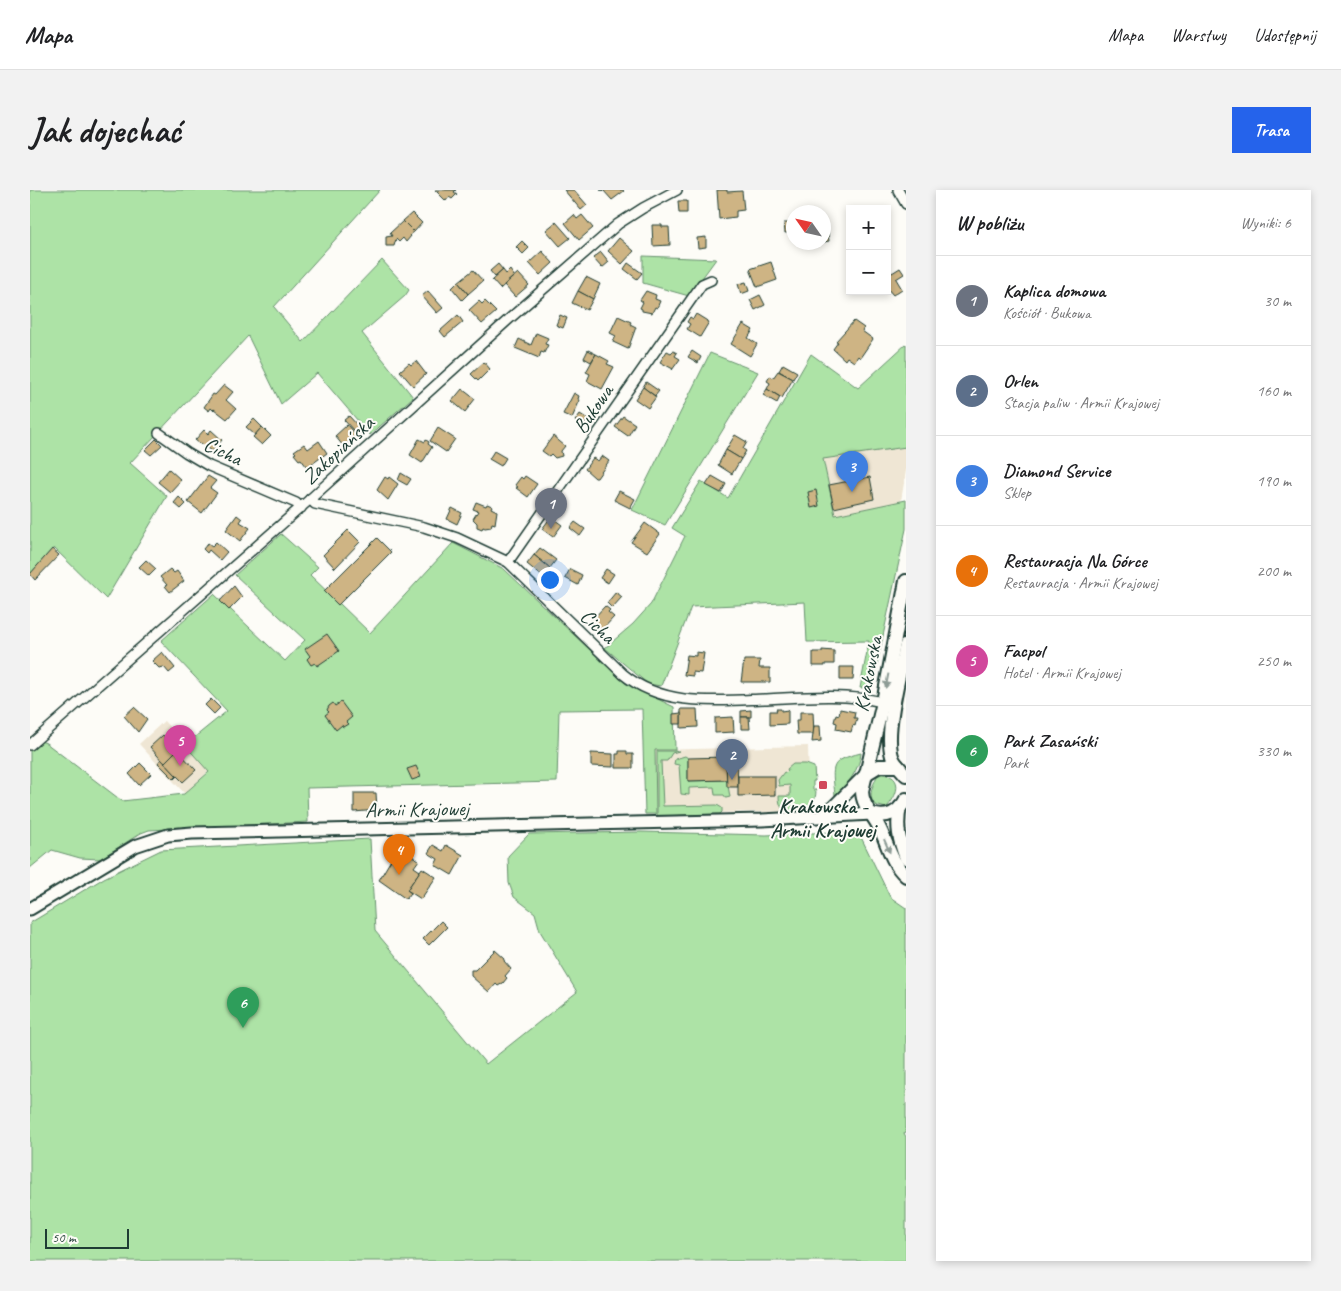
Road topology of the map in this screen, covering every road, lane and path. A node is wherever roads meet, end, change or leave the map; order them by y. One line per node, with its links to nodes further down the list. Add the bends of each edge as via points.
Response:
1 (677, 190): 6 (street, Zakopiańska, via 618,224)
2 (898, 190): 3 (street)
3 (906, 204)
4 (711, 280): 8 (street, Bukowa, via 702,284 667,332)
5 (159, 433): 7 (street, Cicha, via 209,466)
6 (310, 499): 7 (street, Zakopiańska); 8 (street, Cicha, via 315,504 424,527 457,538)
7 (301, 508): 12 (street, Zakopiańska)
8 (508, 562): 11 (street, Cicha, via 623,674 654,692 702,701 848,696)
9 (906, 581): 11 (main road, Krakowska, one-way to 11)
10 (906, 645): 13 (main road, Krakowska, via 890,751 892,759)
11 (883, 702): 14 (main road, Krakowska)
12 (30, 745)
13 (902, 770): 14 (main road, via 879,766)
14 (866, 774): 16 (main road, Krakowska, via 862,797); 17 (street)
15 (904, 802): 16 (main road, via 893,814); 18 (main road, via 897,830)
16 (872, 814): 17 (street, Armii Krajowej); 19 (main road, Krakowska, one-way to 19, via 895,863)
17 (824, 816): 20 (street, Armii Krajowej, via 775,820 168,835 122,852)
18 (906, 858)
19 (906, 876)
20 (30, 909)

